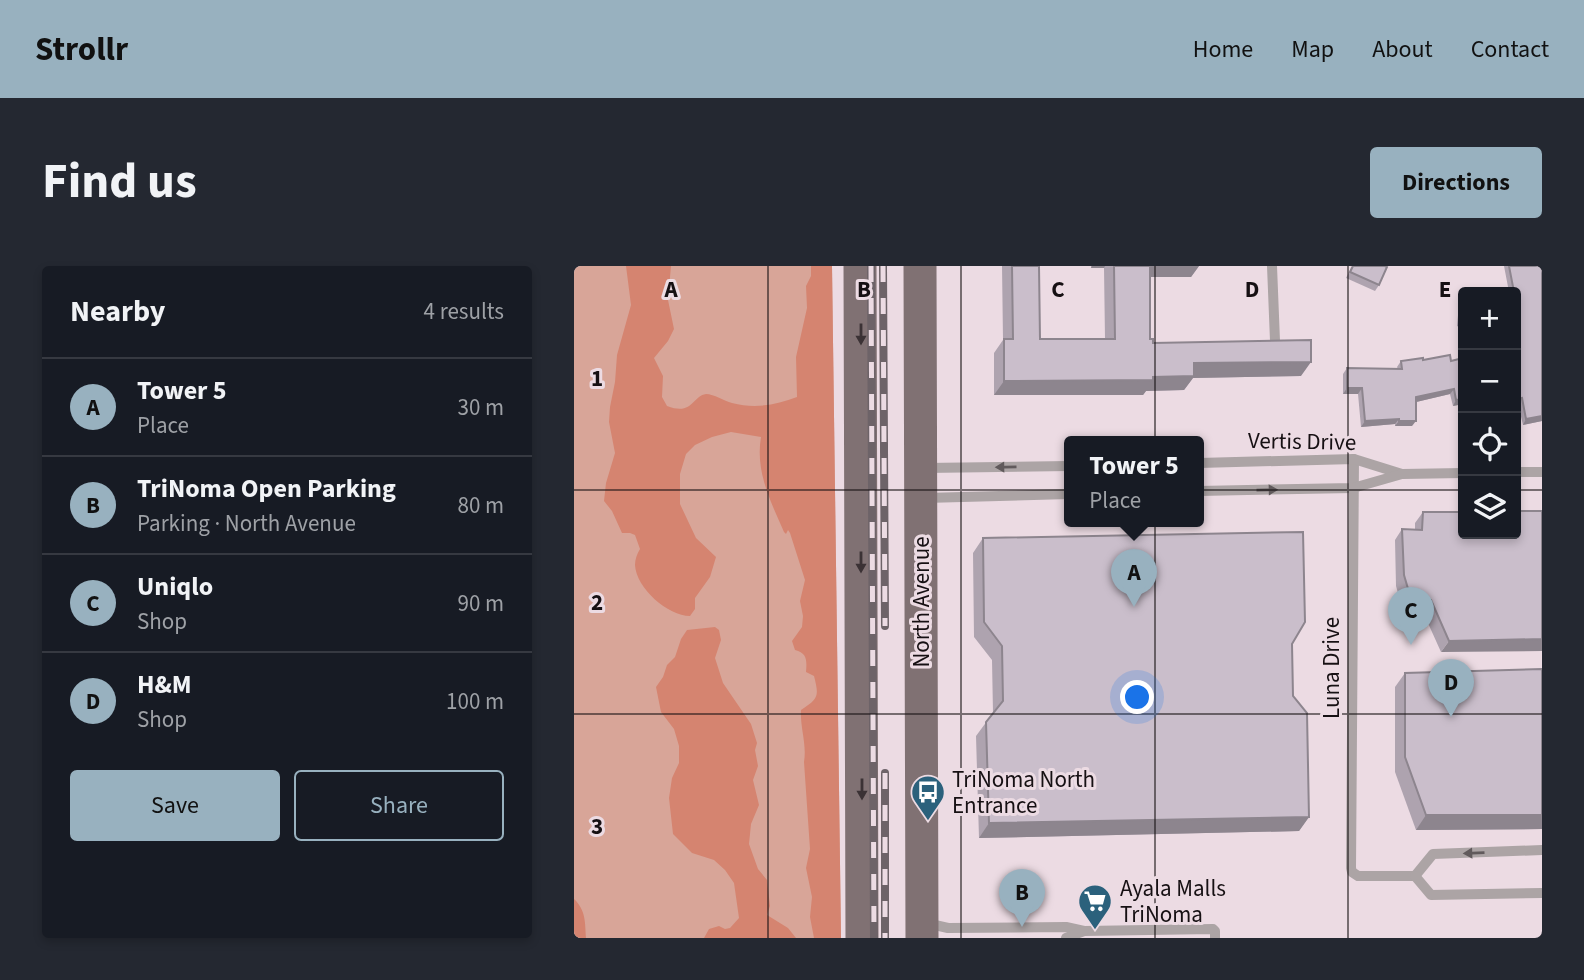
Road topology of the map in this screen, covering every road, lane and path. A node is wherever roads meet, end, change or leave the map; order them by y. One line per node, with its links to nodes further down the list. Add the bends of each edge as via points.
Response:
1 (860, 266): 24 (main road, one-way to 24)
2 (899, 266): 6 (main road, North Avenue)
3 (920, 266): 17 (main road, North Avenue)
4 (1272, 266): 5 (lane)
5 (1275, 341)
6 (901, 430): 17 (main road); 17 (main road, North Avenue)
7 (1354, 459): 8 (lane, Vertis Drive); 13 (lane, Vertis Drive); 14 (lane, Luna Drive)
8 (1204, 463)
9 (1064, 467): 17 (lane, one-way to 17)
10 (1521, 472): 11 (lane)
11 (1542, 472)
12 (1458, 473): 13 (lane, Vertis Drive)
13 (1402, 474): 14 (lane, Vertis Drive)
14 (1353, 488): 15 (lane, Vertis Drive, one-way to 14); 19 (lane, Luna Drive, via 1351,868 1354,875)
15 (1204, 491)
16 (1064, 494): 17 (lane)
17 (914, 495): 21 (main road, North Avenue)
18 (1542, 850): 19 (lane, one-way to 19, via 1433,854)
19 (1415, 876): 20 (lane, via 1432,895)
20 (1542, 893)
21 (915, 933): 22 (lane, via 948,928)
22 (1066, 934): 23 (lane)
23 (1112, 934): 25 (lane, via 1215,930)
24 (862, 938)
25 (1215, 938)

